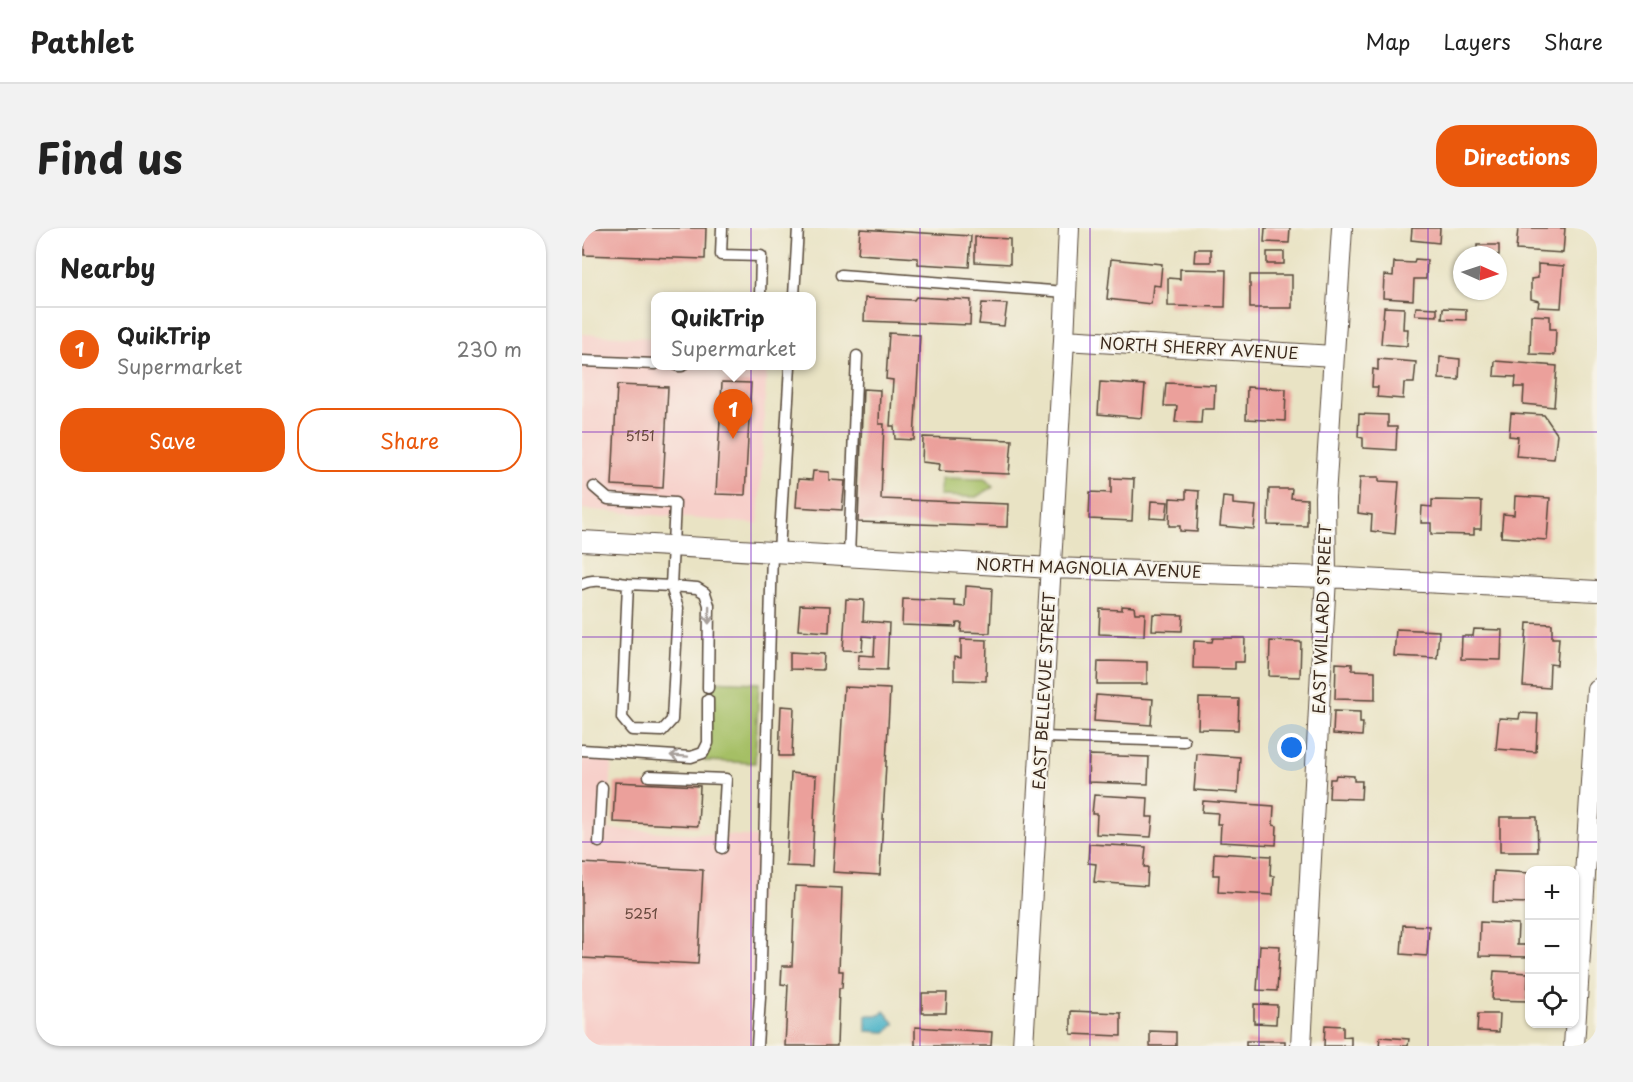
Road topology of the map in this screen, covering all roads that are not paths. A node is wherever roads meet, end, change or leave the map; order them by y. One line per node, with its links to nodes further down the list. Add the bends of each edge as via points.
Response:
1 (722, 228): 6 (lane, via 721,255 761,256)
2 (798, 228): 7 (lane)
3 (1069, 228): 8 (street, EAST BELLEVUE STREET)
4 (1342, 228): 11 (street, EAST WILLARD STREET)
5 (841, 276): 8 (lane)
6 (760, 292)
7 (794, 292)
8 (1066, 292): 9 (street, EAST BELLEVUE STREET)
9 (1064, 340): 11 (street, NORTH SHERRY AVENUE); 20 (street, EAST BELLEVUE STREET)
10 (857, 356): 19 (lane)
11 (1334, 356): 21 (street, EAST WILLARD STREET, via 1325,497)
12 (582, 361): 13 (lane)
13 (651, 364)
14 (790, 370): 18 (lane)
15 (594, 487): 17 (lane, via 608,499 675,503)
16 (582, 540): 17 (street, NORTH MAGNOLIA AVENUE)
17 (673, 546): 18 (street, NORTH MAGNOLIA AVENUE); 24 (lane)
18 (776, 552): 19 (street, NORTH MAGNOLIA AVENUE); 34 (lane)
19 (849, 556): 20 (street, NORTH MAGNOLIA AVENUE)
20 (1052, 568): 21 (street, NORTH MAGNOLIA AVENUE); 27 (street, EAST BELLEVUE STREET)
21 (1326, 577): 25 (street, NORTH MAGNOLIA AVENUE); 36 (street, EAST WILLARD STREET)
22 (582, 584): 23 (lane, via 591,580)
23 (628, 584): 24 (lane); 24 (lane, via 622,718 632,730 662,731 672,720 678,608)
24 (671, 586): 29 (lane, one-way to 29, via 697,588 705,593 709,605 708,743 703,753 691,757)
25 (1597, 591)
26 (1597, 689): 37 (street)
27 (1041, 737): 28 (lane); 35 (street, EAST BELLEVUE STREET)
28 (1184, 741)
29 (582, 750)
30 (649, 776): 33 (lane, via 726,779)
31 (602, 787): 32 (lane)
32 (599, 842)
33 (722, 848)
34 (758, 1046)
35 (1023, 1046)
36 (1301, 1046)
37 (1574, 1046)

